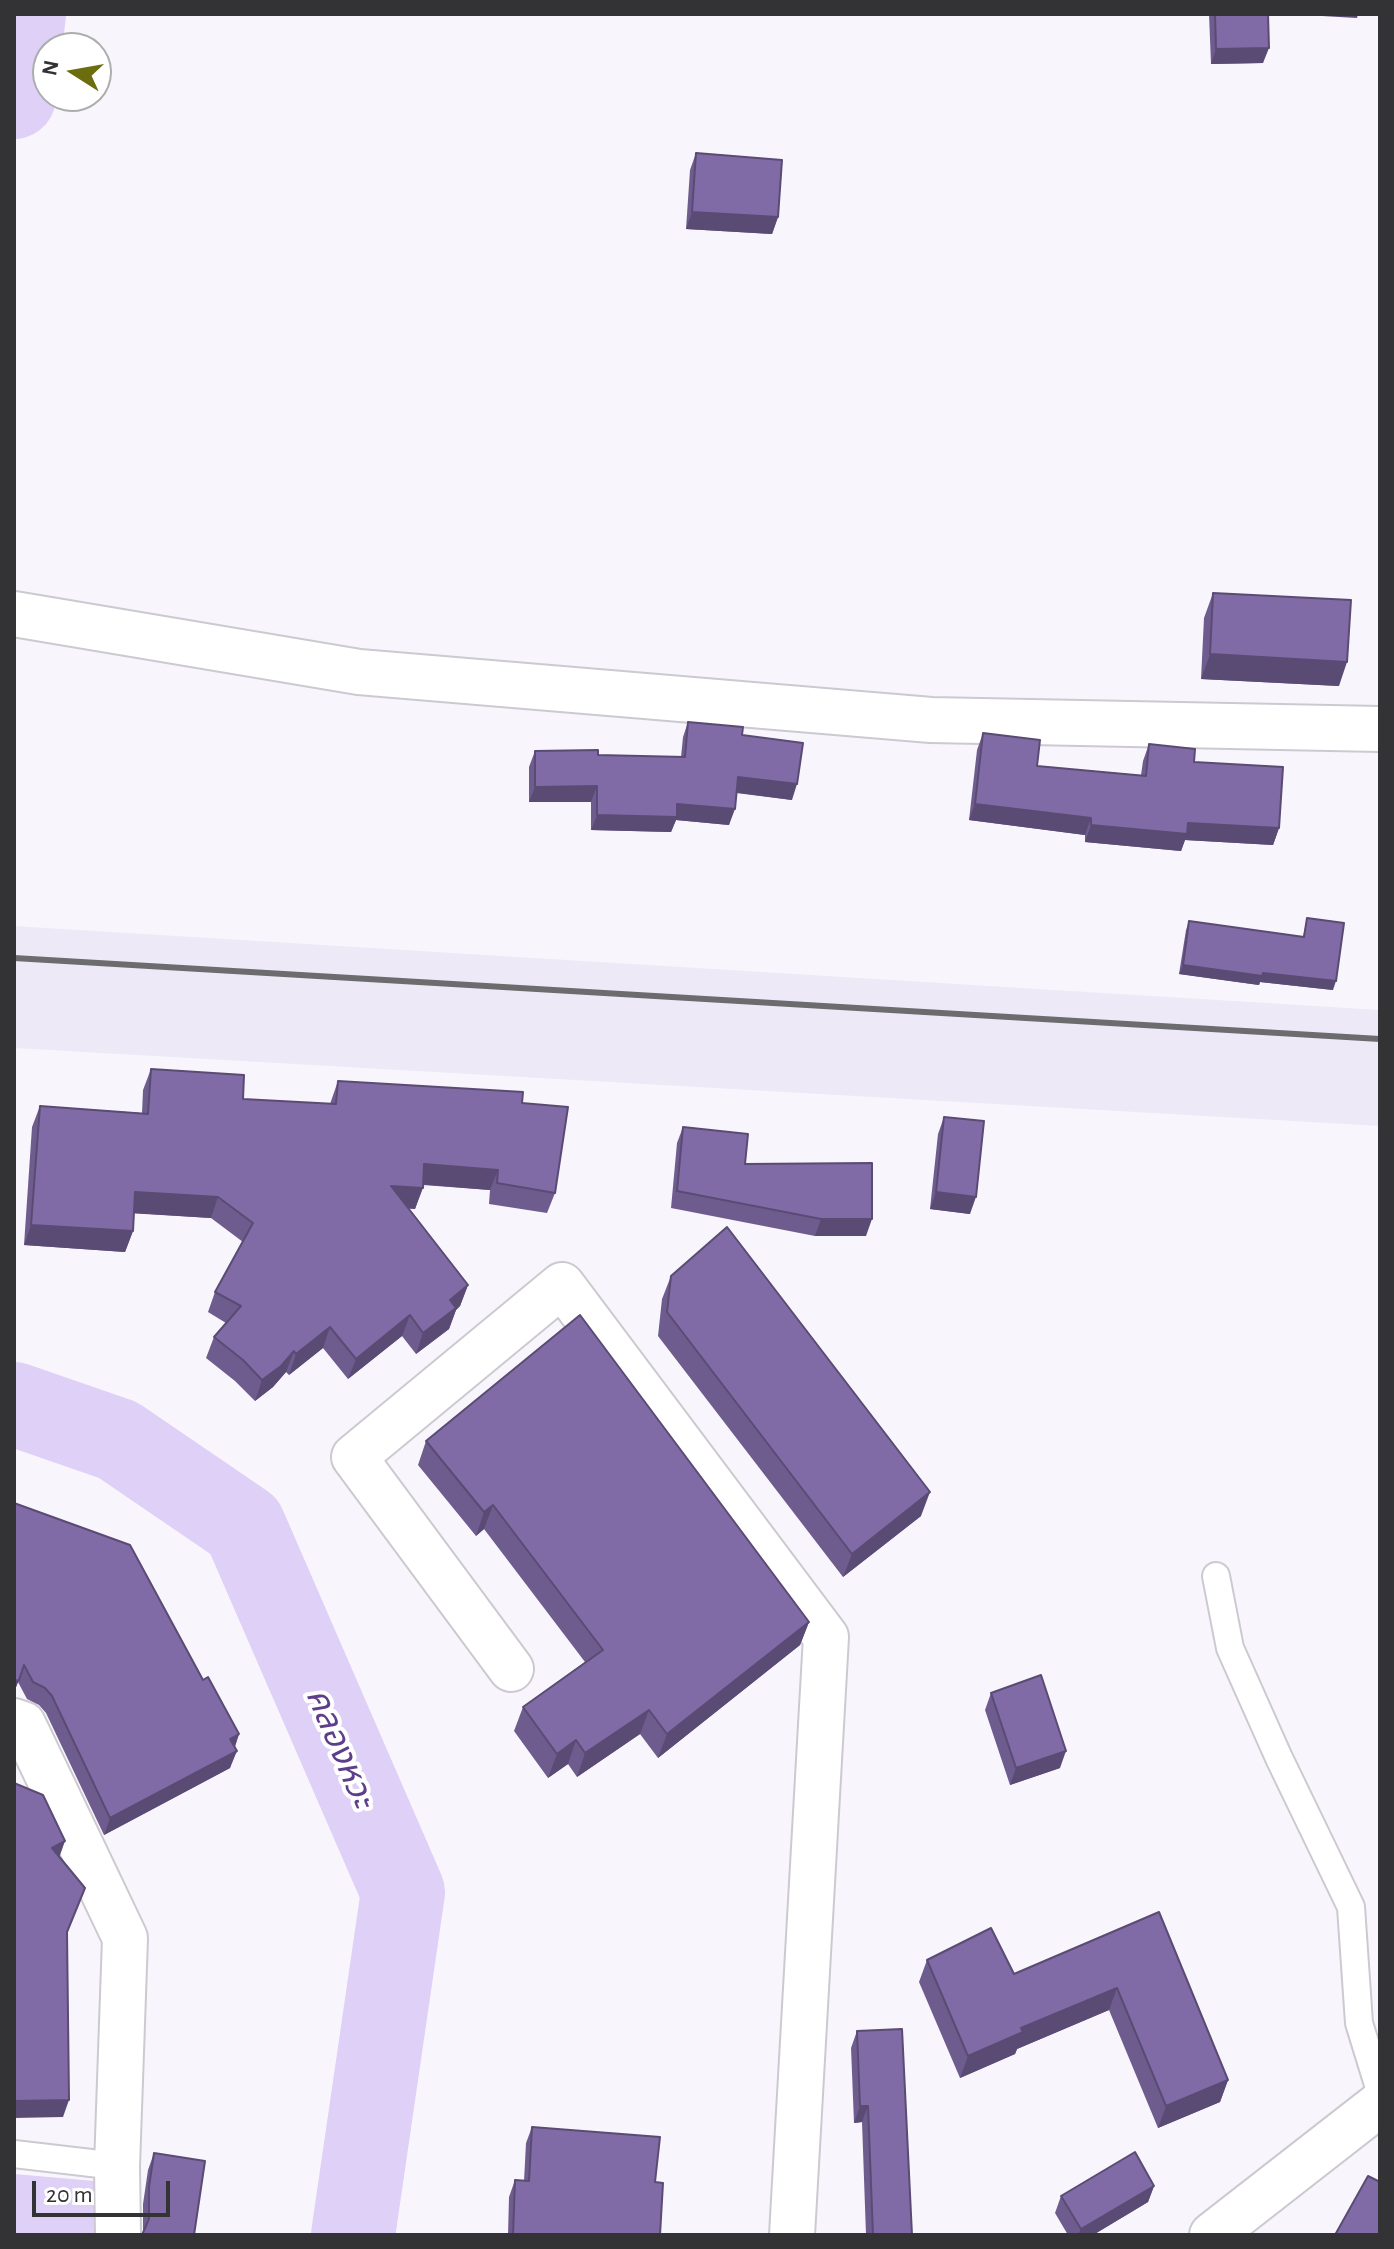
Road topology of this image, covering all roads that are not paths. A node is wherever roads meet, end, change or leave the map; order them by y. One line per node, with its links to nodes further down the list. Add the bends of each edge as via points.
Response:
1 (14, 614): 2 (street, via 359,672 931,720)
2 (1380, 729)
3 (1216, 1576): 6 (lane, via 1230,1648 1351,1907 1359,2023)
4 (511, 1669): 10 (street, via 354,1457 562,1285 826,1637)
5 (14, 1721): 8 (street, via 23,1724 125,1938)
6 (1375, 2110): 11 (street)
7 (14, 2154): 8 (lane)
8 (117, 2166): 9 (street)
9 (118, 2235)
10 (792, 2235)
11 (1212, 2235)

